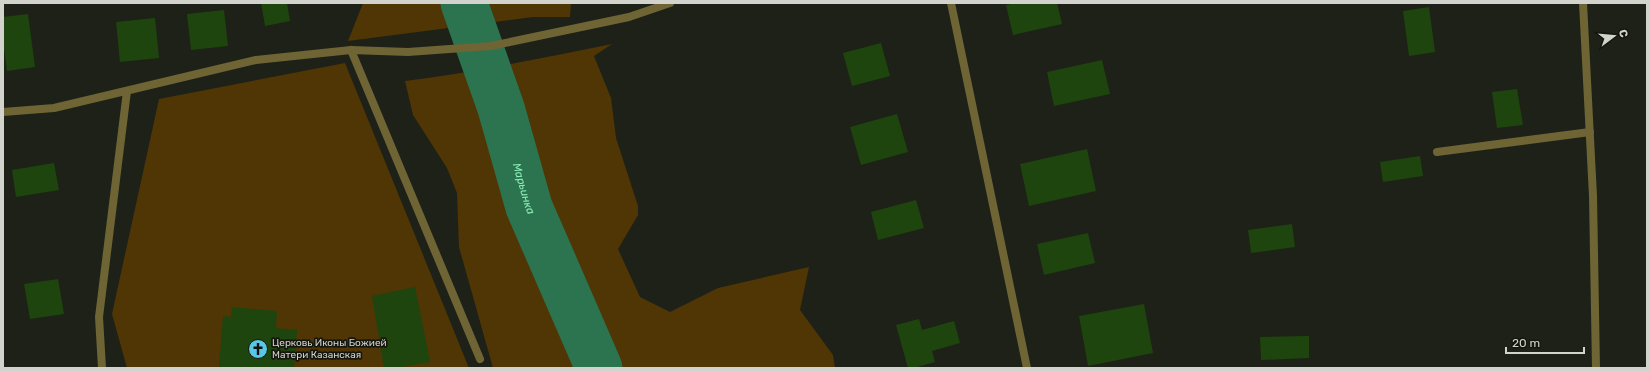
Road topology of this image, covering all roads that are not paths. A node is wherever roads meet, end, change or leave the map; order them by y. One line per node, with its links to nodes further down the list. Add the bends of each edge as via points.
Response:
1 (670, 3): 4 (street, via 629,17 491,46 408,52)
2 (951, 3): 11 (street)
3 (1583, 3): 7 (street)
4 (351, 50): 5 (street, via 256,60); 9 (street)
5 (127, 91): 6 (street, via 54,108); 10 (street, via 99,317)
6 (3, 112)
7 (1590, 132): 8 (street); 12 (street)
8 (1437, 152)
9 (480, 359)
10 (102, 368)
11 (1027, 368)
12 (1596, 368)

